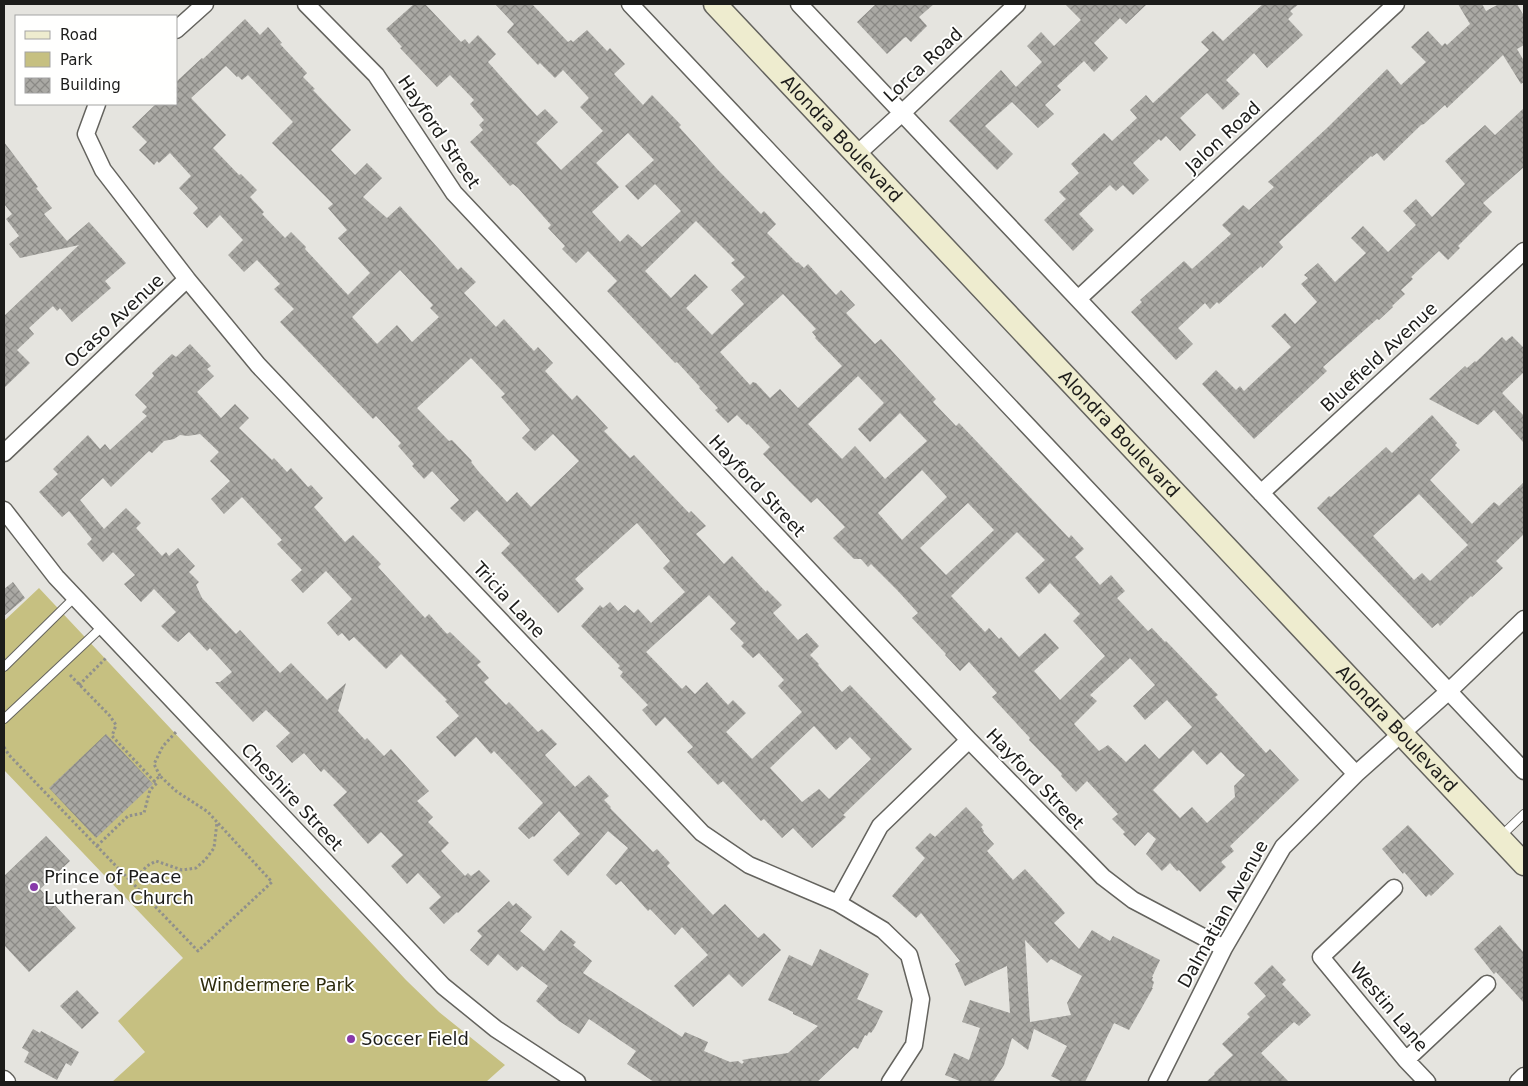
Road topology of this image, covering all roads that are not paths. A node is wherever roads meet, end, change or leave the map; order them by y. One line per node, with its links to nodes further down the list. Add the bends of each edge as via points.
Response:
1 (205, 4): 8 (street)
2 (306, 4): 25 (street, Hayford Street, via 376,75 454,193)
3 (630, 4): 27 (street)
4 (714, 4): 11 (main road, Alondra Boulevard)
5 (799, 4): 10 (street)
6 (1017, 4): 10 (street, Lorca Road)
7 (1396, 4): 14 (street, Jalon Road)
8 (178, 28)
9 (97, 105): 13 (street, Ocaso Avenue, via 86,134 103,170)
10 (902, 113): 11 (street, Lorca Road); 14 (street)
11 (856, 155): 24 (main road, Alondra Boulevard)
12 (1524, 251): 16 (street, Bluefield Avenue)
13 (187, 279): 15 (street, Ocaso Avenue); 32 (street, Tricia Lane, via 258,365 702,833 749,865)
14 (1078, 299): 16 (street)
15 (4, 453)
16 (1262, 493): 22 (street)
17 (4, 510): 18 (street, Cheshire Street)
18 (75, 597): 20 (street, Cheshire Street); 21 (lane)
19 (1524, 620): 22 (street, Dalmatian Avenue)
20 (103, 626): 23 (lane); 39 (street, Cheshire Street, via 443,986 496,1029)
21 (4, 667)
22 (1448, 691): 24 (street, Dalmatian Avenue); 26 (street)
23 (4, 719)
24 (1401, 733): 27 (street, Dalmatian Avenue); 29 (main road, Alondra Boulevard)
25 (969, 740): 32 (street, via 880,826); 33 (street, Hayford Street, via 1103,877 1134,900)
26 (1524, 771)
27 (1356, 774): 33 (street, Dalmatian Avenue, via 1283,847)
28 (1524, 814): 29 (lane)
29 (1500, 837): 30 (main road, Alondra Boulevard)
30 (1524, 864)
31 (1394, 888): 35 (street, Westin Lane, via 1321,957)
32 (838, 903): 40 (street, via 884,930 909,955 921,998 914,1045)
33 (1224, 948): 41 (street, Dalmatian Avenue)
34 (1486, 984): 35 (street)
35 (1406, 1060): 42 (street, Westin Lane)
36 (1524, 1076): 43 (street)
37 (4, 1079): 38 (street)
38 (7, 1082)
39 (577, 1082)
40 (890, 1082)
41 (1157, 1082)
42 (1427, 1082)
43 (1518, 1082)

